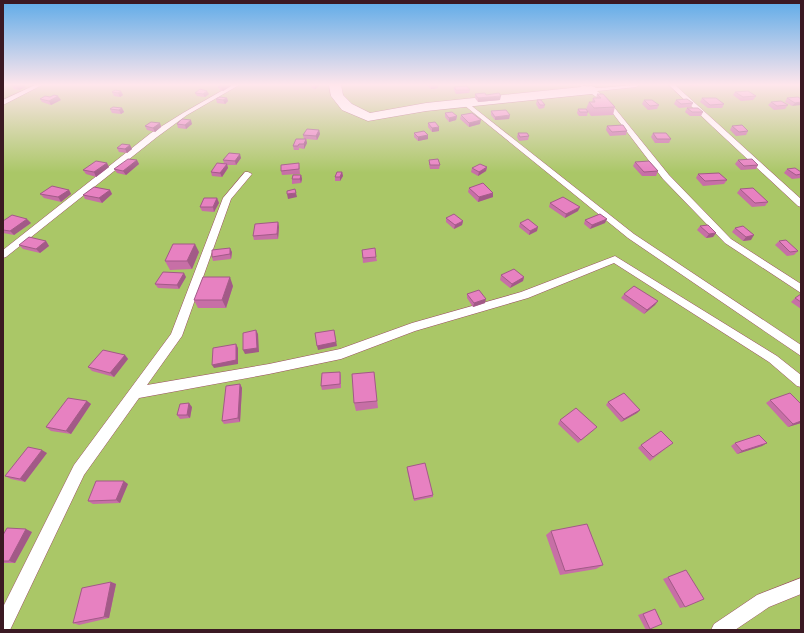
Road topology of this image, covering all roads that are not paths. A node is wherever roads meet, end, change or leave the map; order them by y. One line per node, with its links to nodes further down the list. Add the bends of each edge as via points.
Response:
1 (184, 115): 9 (lane, via 154,135)
2 (363, 115): 3 (street, via 368,117)
3 (382, 115)
4 (479, 115): 11 (lane, via 631,236)
5 (617, 115): 10 (lane, via 666,177 728,241)
6 (703, 115): 8 (lane)
7 (248, 174): 13 (lane, via 227,198 176,336)
8 (801, 204)
9 (3, 255)
10 (801, 289)
11 (801, 351)
12 (801, 382): 13 (lane, via 773,359 615,259 524,295 412,327 341,354)
13 (135, 393): 15 (lane, via 79,470)
14 (801, 586): 16 (lane, via 763,601)
15 (3, 626)
16 (720, 630)

